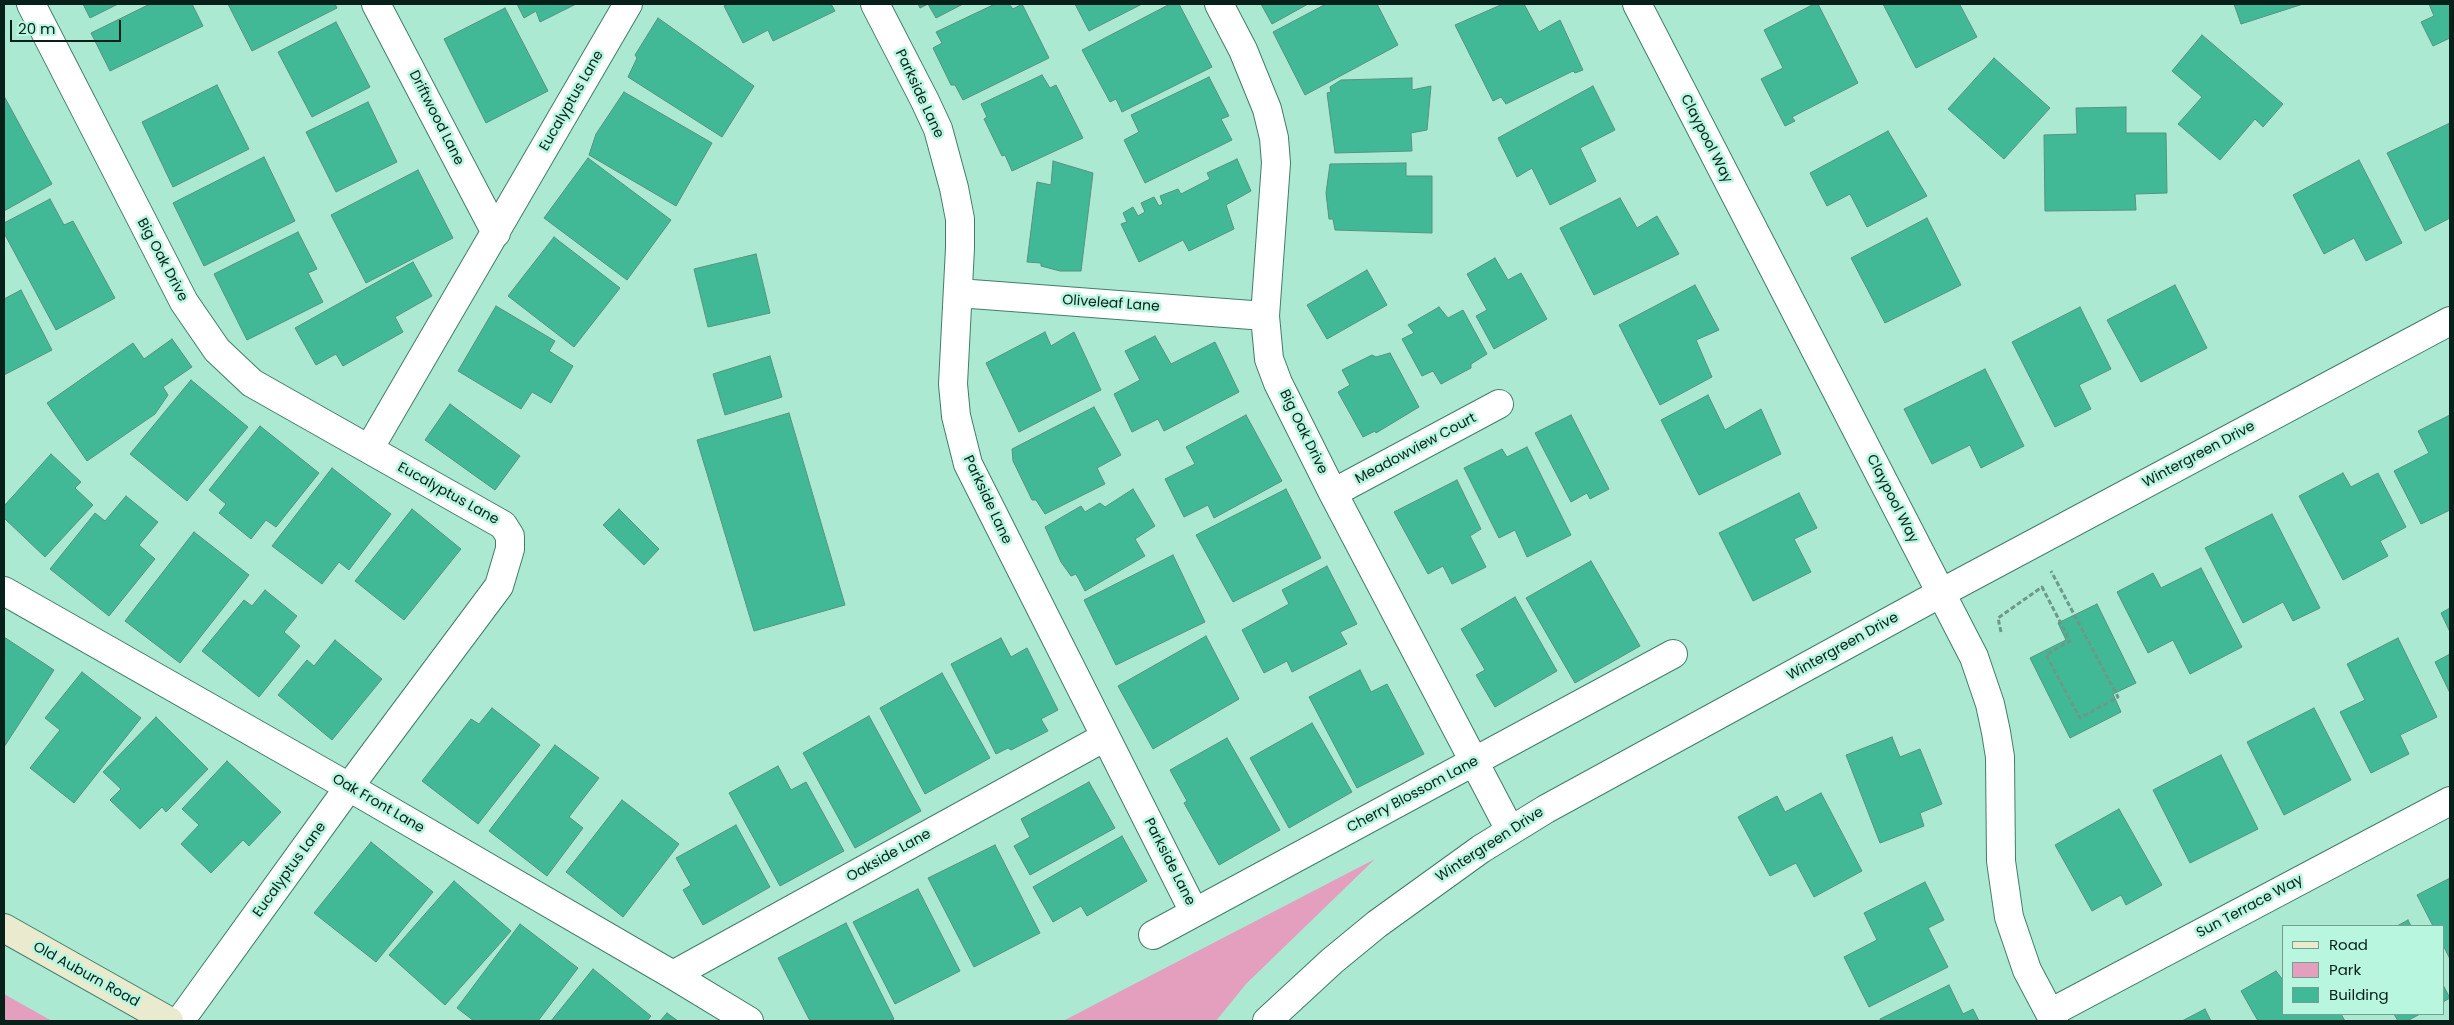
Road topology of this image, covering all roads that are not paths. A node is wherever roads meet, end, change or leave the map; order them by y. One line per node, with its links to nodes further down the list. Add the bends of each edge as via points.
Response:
1 (31, 4): 12 (street, Big Oak Drive, via 166,267 217,350 252,383)
2 (376, 4): 7 (street, Driftwood Lane)
3 (628, 4): 7 (street, Eucalyptus Lane)
4 (875, 4): 8 (street, Parkside Lane, via 925,101 948,160 960,219)
5 (1219, 4): 9 (street, Big Oak Drive, via 1243,50 1274,138 1276,163)
6 (1637, 4): 15 (street, Claypool Way)
7 (496, 233): 12 (street, Eucalyptus Lane)
8 (958, 292): 9 (street, Oliveleaf Lane); 17 (street, Parkside Lane, via 953,384 956,416 968,464)
9 (1265, 316): 13 (street, Big Oak Drive, via 1269,359 1278,383)
10 (2450, 321): 15 (street, Wintergreen Drive)
11 (1499, 404): 13 (street, Meadowview Court)
12 (369, 449): 19 (street, Eucalyptus Lane, via 503,525 510,536 510,549 499,586)
13 (1333, 493): 18 (street, Big Oak Drive)
14 (4, 591): 19 (street, Oak Front Lane)
15 (1941, 593): 21 (street, Wintergreen Drive); 26 (street, Claypool Way, via 1974,657 1990,704 2000,757 2001,861 2009,917 2027,970)
16 (1673, 654): 18 (street, Cherry Blossom Lane)
17 (1105, 737): 22 (street, Parkside Lane); 25 (street, Oakside Lane)
18 (1473, 763): 21 (street, Big Oak Drive); 22 (street, Cherry Blossom Lane)
19 (349, 787): 25 (street, Oak Front Lane); 28 (street, Eucalyptus Lane)
20 (2450, 801): 26 (street, Sun Terrace Way)
21 (1510, 830): 30 (street, Wintergreen Drive, via 1377,924)
22 (1194, 912): 24 (street, Cherry Blossom Lane)
23 (4, 928): 27 (main road, Old Auburn Road)
24 (1153, 935)
25 (673, 975): 29 (street, Oak Front Lane)
26 (2052, 1017)
27 (169, 1021)
28 (180, 1021)
29 (749, 1021)
30 (1267, 1021)

